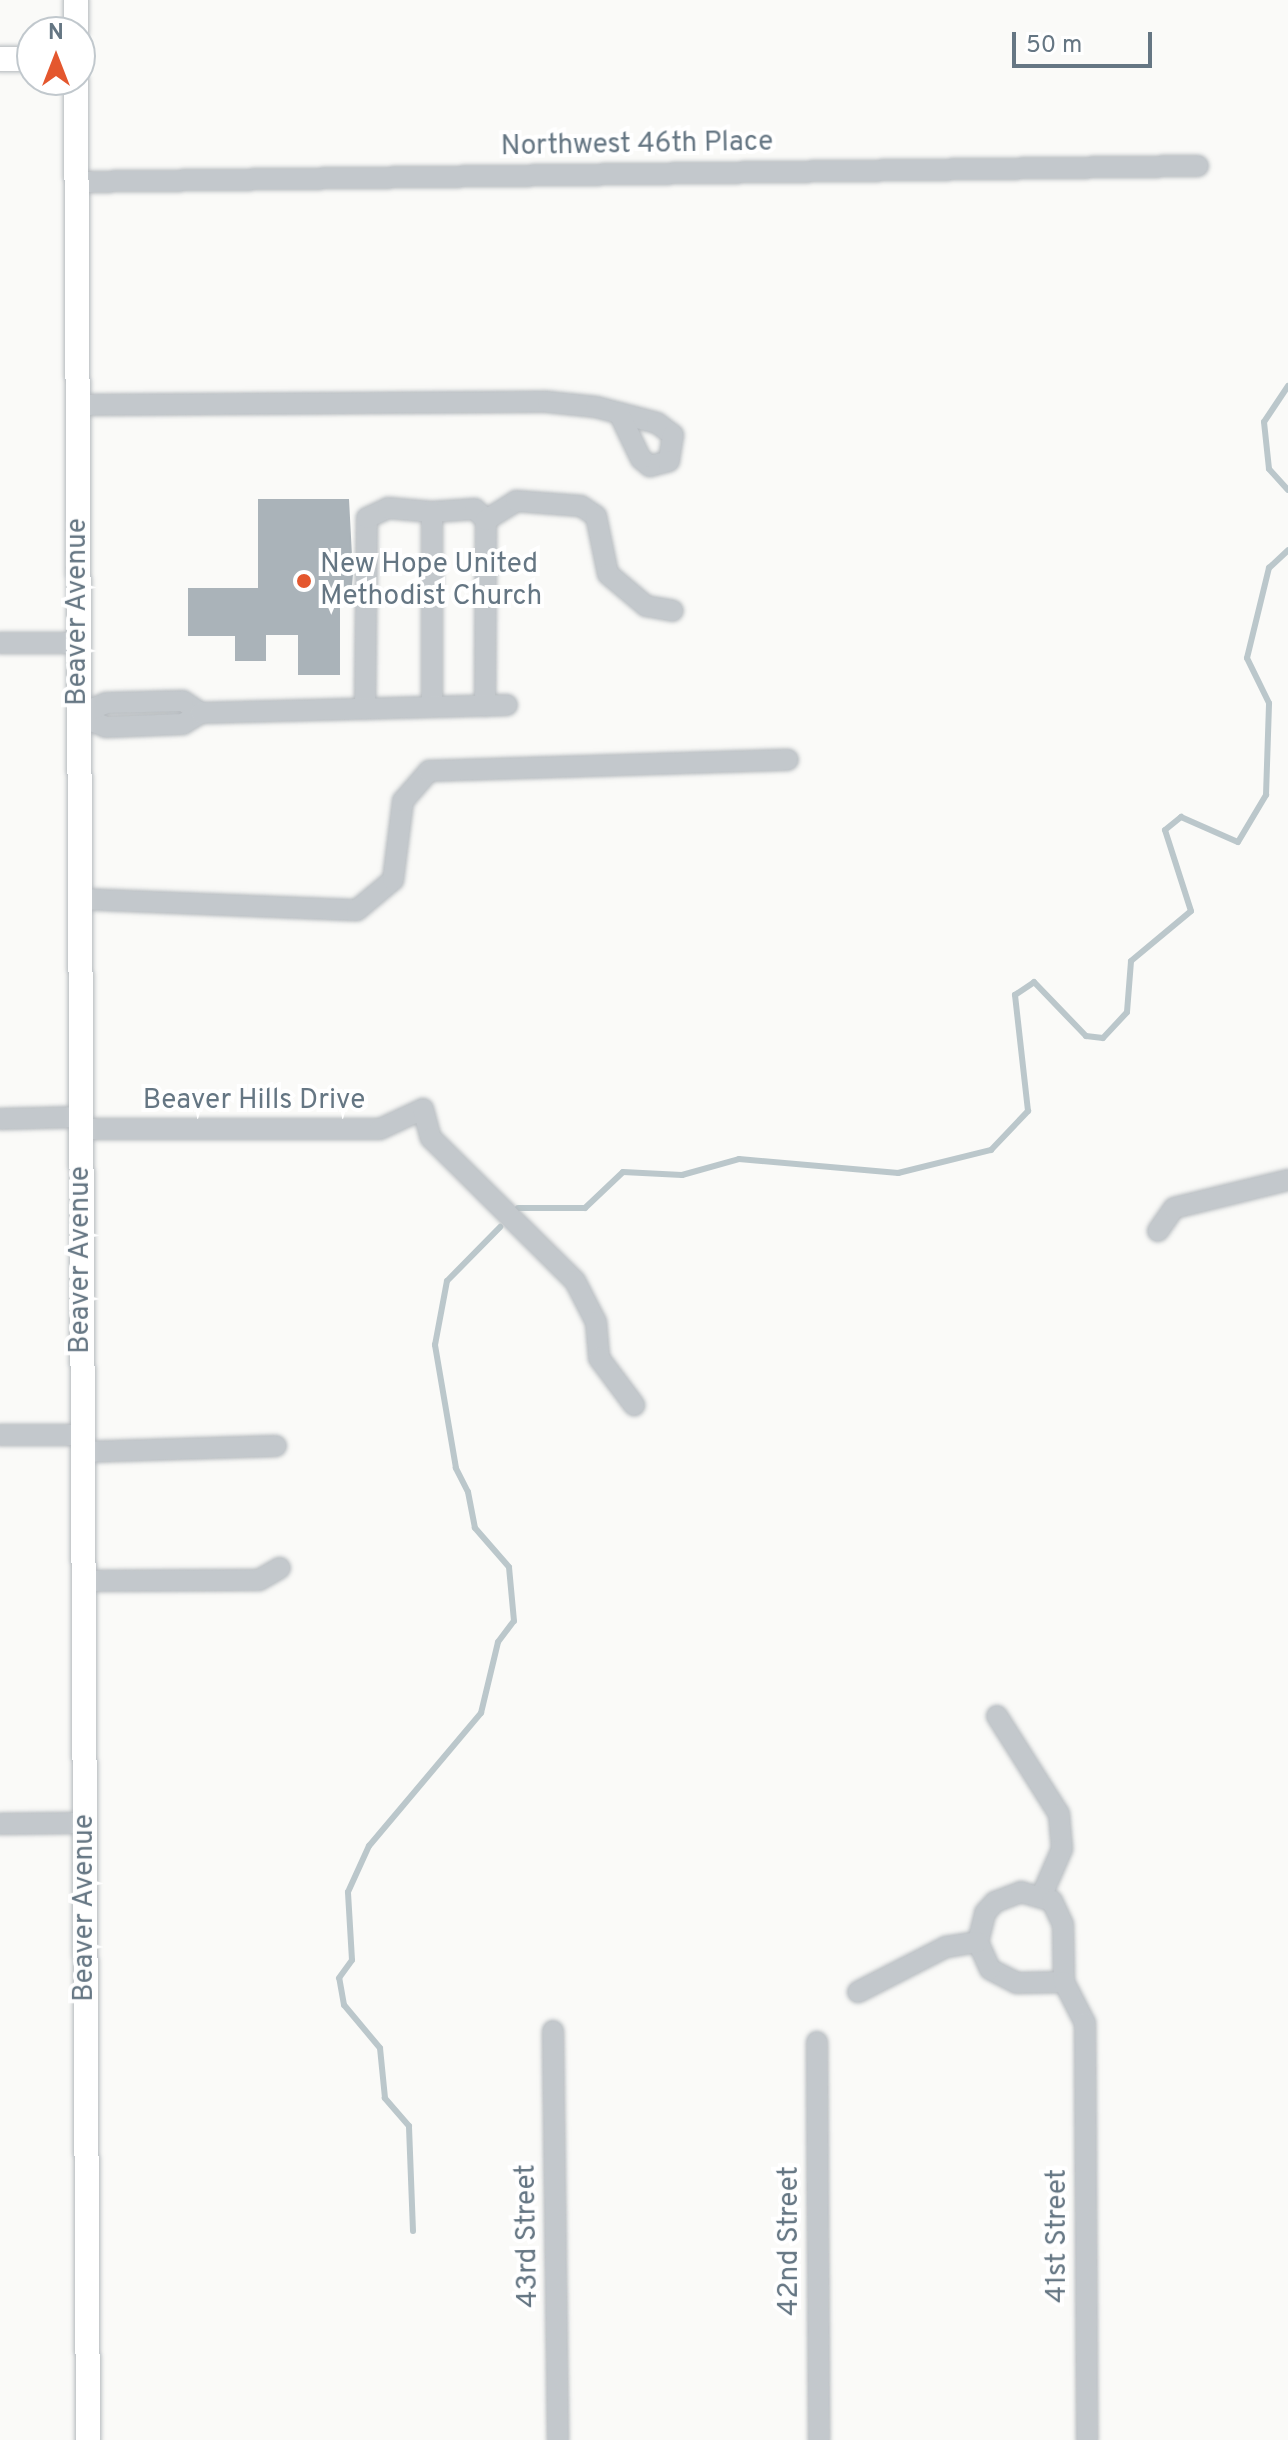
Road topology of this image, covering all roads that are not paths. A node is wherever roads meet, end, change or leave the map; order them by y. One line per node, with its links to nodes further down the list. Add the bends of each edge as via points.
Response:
1 (76, 96): 3 (main road, Beaver Avenue)
2 (1198, 166): 3 (street, Northwest 46th Place)
3 (77, 182): 4 (main road, Beaver Avenue)
4 (77, 405): 5 (street, via 548,402); 10 (main road, Beaver Avenue)
5 (619, 413)
6 (432, 512): 7 (street, via 475,509); 13 (street); 14 (street, via 388,508 367,518)
7 (486, 520): 8 (street, via 516,501 581,506 596,516 608,574 646,606); 12 (street)
8 (673, 611)
9 (0, 643): 10 (street)
10 (78, 643): 15 (main road, Beaver Avenue)
11 (507, 705): 12 (street)
12 (485, 706): 13 (street)
13 (432, 707): 14 (street)
14 (365, 709): 15 (street, via 201,713 183,724 106,727)
15 (78, 715): 17 (main road, Beaver Avenue)
16 (788, 760): 17 (street, via 429,771 403,801 393,880 357,910)
17 (79, 899): 19 (main road, Beaver Avenue)
18 (0, 1119): 19 (street, Beaver Hills Drive)
19 (80, 1123): 22 (street, Beaver Hills Drive, via 380,1129 423,1109 431,1138 575,1281 596,1322 599,1358); 24 (main road, Beaver Avenue)
20 (1288, 1180): 21 (street, via 1174,1208)
21 (1158, 1231)
22 (634, 1405)
23 (0, 1435): 24 (street)
24 (83, 1444): 25 (street); 27 (main road, Beaver Avenue)
25 (276, 1446)
26 (280, 1568): 27 (street, via 259,1580)
27 (82, 1581): 29 (main road, Beaver Avenue)
28 (997, 1716): 31 (street, via 1059,1814 1062,1849)
29 (84, 1823): 30 (street); 37 (main road, Beaver Avenue)
30 (0, 1824)
31 (1042, 1895): 32 (street, via 1021,1892 995,1902); 33 (street, via 1063,1925)
32 (978, 1942): 33 (street, via 982,1957 1002,1978); 34 (street, via 946,1947)
33 (1064, 1982): 40 (street, 41st Street, via 1081,2007 1085,2032)
34 (858, 1992)
35 (553, 2031): 38 (street, 43rd Street)
36 (817, 2042): 39 (street, 42nd Street)
37 (88, 2440)
38 (558, 2440)
39 (819, 2440)
40 (1087, 2440)

